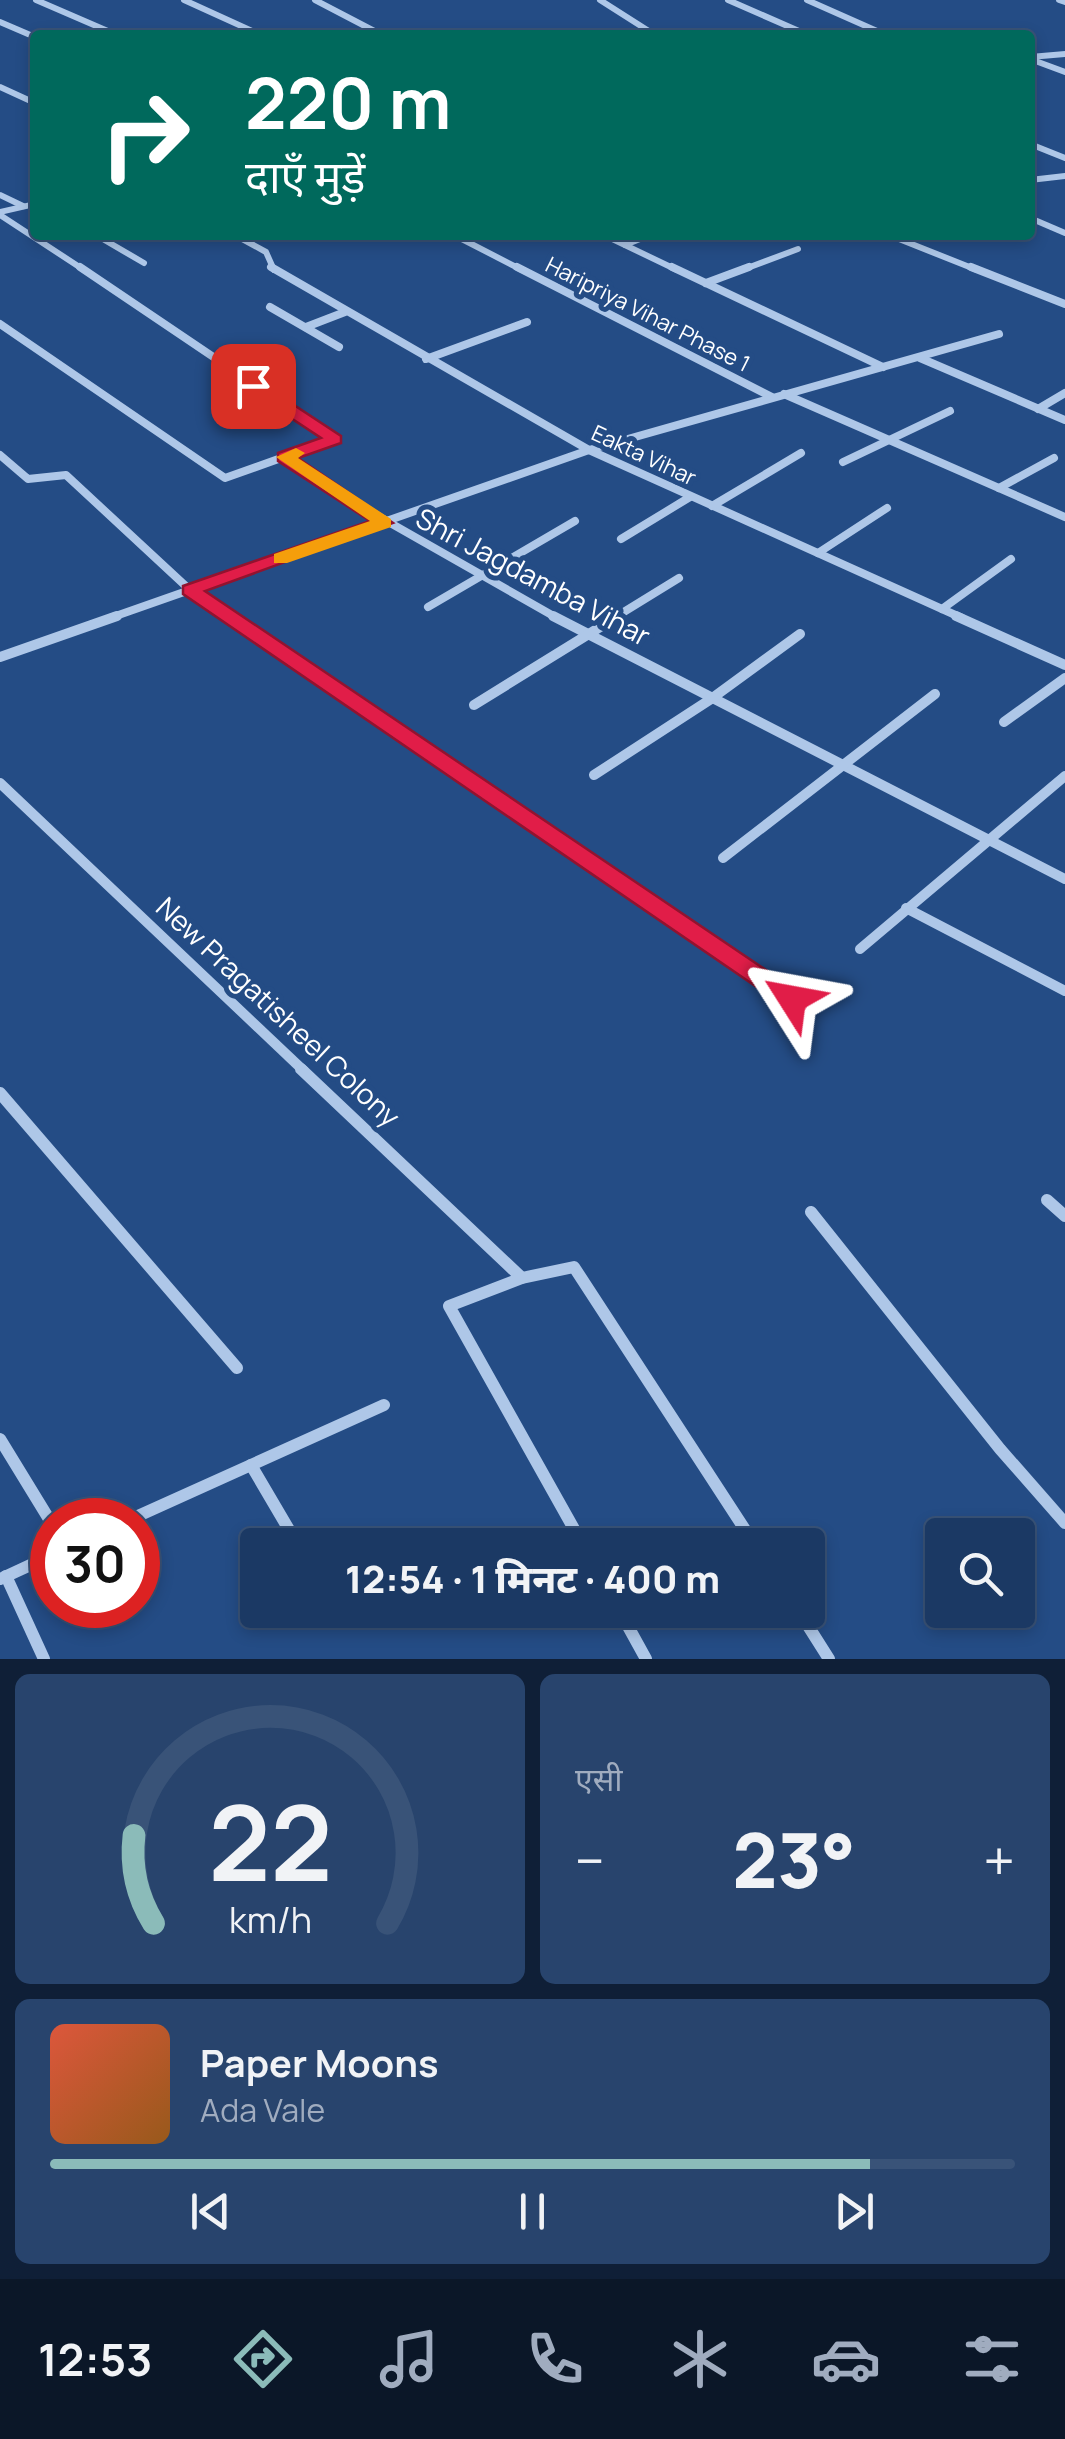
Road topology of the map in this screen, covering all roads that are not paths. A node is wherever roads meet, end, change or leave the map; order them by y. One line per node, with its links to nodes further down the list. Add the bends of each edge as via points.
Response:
1 (36, 0): 8 (street)
2 (184, 0): 9 (street)
3 (315, 0): 10 (street)
4 (600, 0): 11 (street)
5 (728, 0): 12 (street)
6 (807, 0): 13 (street)
7 (0, 22): 14 (street)
8 (105, 30)
9 (250, 30)
10 (372, 30)
11 (647, 30)
12 (797, 30)
13 (875, 30)
14 (30, 35)
15 (1065, 54): 16 (street)
16 (1035, 57)
17 (1035, 60): 18 (street)
18 (1065, 72)
19 (0, 87): 20 (street)
20 (30, 101)
21 (1035, 146): 22 (street)
22 (1065, 158)
23 (1065, 176): 24 (street)
24 (1035, 179)
25 (0, 195): 26 (street)
26 (29, 205): 27 (street)
27 (0, 214): 29 (street)
28 (1035, 220): 30 (street)
29 (30, 233)
30 (1065, 233)
31 (40, 240): 62 (street, via 335,439)
32 (105, 240): 40 (street)
33 (245, 240): 44 (street, Eakta Vihar, via 266,252 271,268)
34 (464, 240): 54 (street, Haripriya Vihar Phase 1)
35 (615, 240): 38 (street)
36 (636, 240): 38 (street)
37 (902, 240): 42 (street)
38 (624, 244): 41 (street)
39 (798, 249): 41 (street)
40 (144, 263)
41 (706, 283): 52 (street)
42 (1065, 304)
43 (270, 307): 47 (street)
44 (345, 312): 47 (street); 51 (street, Eakta Vihar)
45 (527, 322): 51 (street)
46 (0, 324): 62 (street, via 225,478)
47 (306, 327): 49 (street)
48 (1000, 334): 50 (street)
49 (339, 347)
50 (920, 358): 52 (street); 55 (street)
51 (426, 359): 59 (street, Eakta Vihar)
52 (884, 368): 54 (street)
53 (1065, 393): 55 (street)
54 (778, 396): 58 (street, Haripriya Vihar Phase 1); 59 (street)
55 (1038, 408): 57 (street)
56 (950, 412): 58 (street)
57 (1065, 420)
58 (890, 440): 64 (street); 65 (street, Haripriya Vihar Phase 1)
59 (589, 450): 66 (street, Eakta Vihar); 71 (street)
60 (801, 453): 67 (street)
61 (0, 455): 77 (street, via 28,479 66,475)
62 (284, 457): 71 (street, Shri Jagdamba Vihar)
63 (1054, 458): 65 (street)
64 (843, 462)
65 (999, 488): 69 (street, Haripriya Vihar Phase 1)
66 (690, 497): 67 (street, Eakta Vihar); 72 (street)
67 (712, 506): 73 (street, Eakta Vihar)
68 (887, 508): 73 (street)
69 (1065, 516)
70 (575, 520): 75 (street)
71 (384, 523): 75 (street, Shri Jagdamba Vihar); 77 (street)
72 (622, 539)
73 (818, 553): 79 (street, Eakta Vihar)
74 (1011, 559): 79 (street)
75 (482, 575): 78 (street); 80 (street, Shri Jagdamba Vihar)
76 (679, 578): 80 (street)
77 (190, 590): 82 (street); 99 (street)
78 (428, 607)
79 (942, 609): 83 (street, Eakta Vihar)
80 (590, 634): 86 (street, Shri Jagdamba Vihar); 87 (street)
81 (800, 634): 86 (street)
82 (0, 657)
83 (1065, 665)
84 (1065, 678): 88 (street)
85 (935, 694): 89 (street)
86 (711, 699): 89 (street, Shri Jagdamba Vihar); 90 (street)
87 (474, 705)
88 (1004, 722)
89 (843, 765): 93 (street, Shri Jagdamba Vihar); 94 (street)
90 (594, 775)
91 (1065, 776): 93 (street)
92 (0, 784): 104 (street, New Pragatisheel Colony)
93 (989, 839): 95 (street, Shri Jagdamba Vihar); 96 (street)
94 (723, 858)
95 (1065, 880)
96 (906, 908): 97 (street); 98 (street)
97 (860, 949)
98 (1065, 991)
99 (792, 999)
100 (0, 1093): 105 (street)
101 (1047, 1200): 103 (street)
102 (811, 1212): 111 (street)
103 (1065, 1216)
104 (522, 1278): 113 (street, via 449,1306); 114 (street, via 574,1267)
105 (237, 1368)
106 (384, 1405): 108 (street)
107 (0, 1440): 109 (street)
108 (251, 1465): 110 (street); 112 (street)
109 (36, 1498)
110 (160, 1506)
111 (1065, 1523)
112 (288, 1528)
113 (573, 1528)
114 (744, 1528)
115 (30, 1565): 116 (street)
116 (3, 1577): 119 (street)
117 (629, 1628): 120 (street)
118 (810, 1628): 121 (street)
119 (44, 1659)
120 (646, 1659)
121 (830, 1659)

